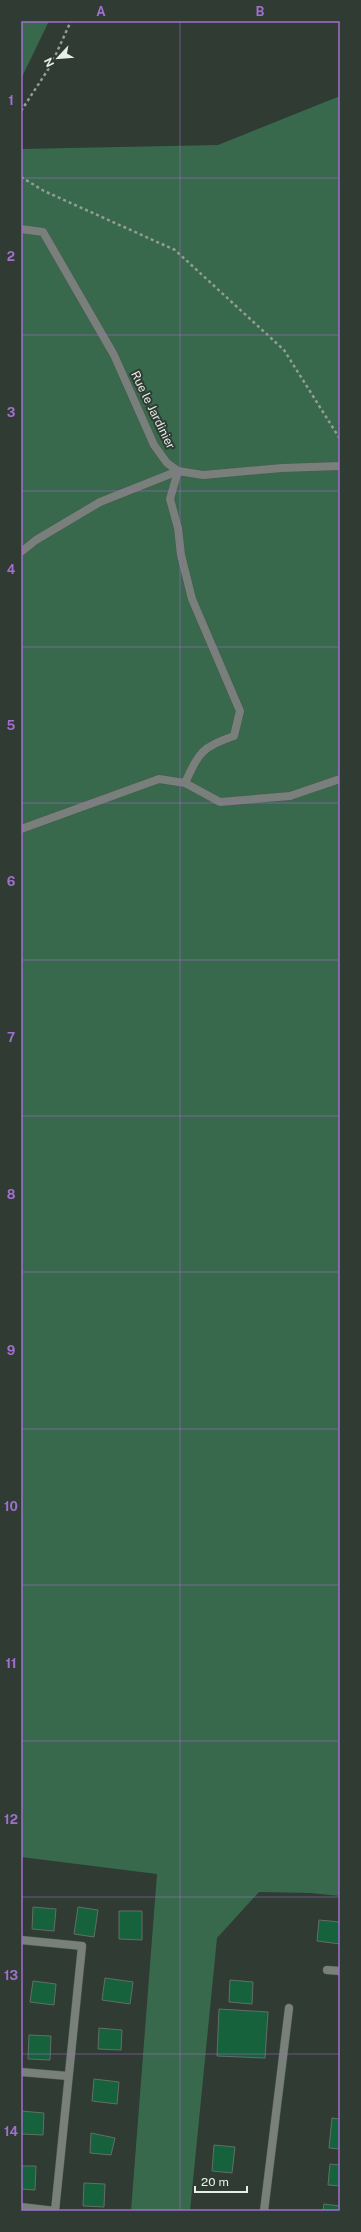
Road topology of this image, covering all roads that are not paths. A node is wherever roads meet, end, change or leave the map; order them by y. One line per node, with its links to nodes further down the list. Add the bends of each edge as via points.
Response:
1 (21, 229): 3 (street, Rue le Jardinier, via 44,232 114,355 154,445 166,463)
2 (340, 466): 3 (street, via 203,475)
3 (178, 471): 4 (street, via 100,502 36,540); 6 (street, via 170,499 192,599 240,711 234,736 214,743 199,754)
4 (21, 552)
5 (340, 779): 6 (street, via 290,796 220,802)
6 (185, 783): 7 (street, via 159,779)
7 (21, 829)
8 (21, 1940): 13 (street, via 82,1946)
9 (326, 1970): 10 (street)
10 (340, 1972)
11 (289, 2008): 15 (street)
12 (21, 2072): 13 (street)
13 (68, 2076): 14 (street, via 55,2211)
14 (21, 2207)
15 (264, 2211)

